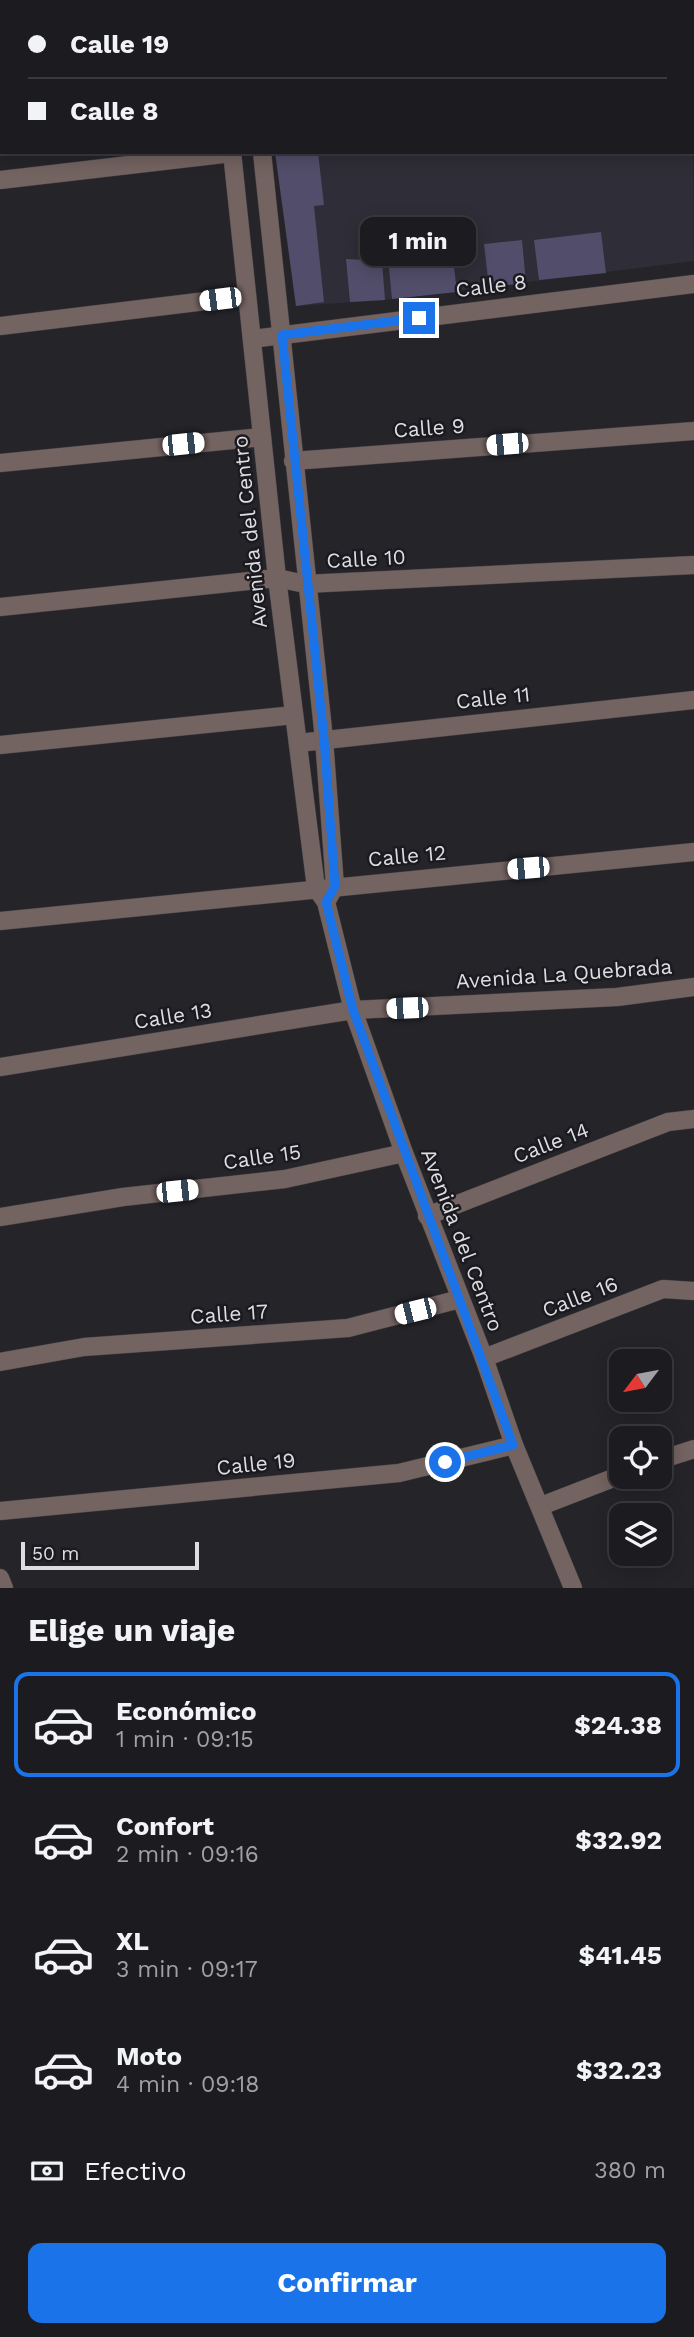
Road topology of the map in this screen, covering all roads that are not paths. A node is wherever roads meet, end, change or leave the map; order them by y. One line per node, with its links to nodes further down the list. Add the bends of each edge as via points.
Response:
1 (215, 154): 4 (street)
2 (232, 154): 6 (street, Avenida del Centro)
3 (262, 154): 8 (street)
4 (0, 180)
5 (694, 284): 8 (street, Calle 8)
6 (247, 296): 7 (street); 9 (street, Avenida del Centro)
7 (0, 326)
8 (282, 335): 9 (street, Calle 8); 12 (street)
9 (252, 340): 11 (street, Avenida del Centro)
10 (694, 430): 12 (street, Calle 9)
11 (262, 436): 13 (street); 15 (street, Avenida del Centro)
12 (293, 461): 16 (street)
13 (0, 463)
14 (694, 565): 16 (street, Calle 10)
15 (277, 578): 16 (street, Calle 10); 17 (street, Calle 10); 19 (street, Avenida del Centro)
16 (305, 584): 20 (street)
17 (0, 607)
18 (694, 700): 20 (street, Calle 11)
19 (294, 715): 21 (street, Avenida del Centro); 22 (street)
20 (324, 739): 21 (street, Calle 11); 24 (street)
21 (298, 743): 25 (street, Avenida del Centro)
22 (0, 745)
23 (694, 852): 24 (street, Calle 12)
24 (335, 886): 25 (street)
25 (321, 895): 26 (street); 28 (street, Avenida del Centro)
26 (0, 921)
27 (694, 987): 28 (street, Avenida La Quebrada, via 617,997)
28 (353, 1010): 29 (street, Calle 13); 31 (street, Avenida del Centro)
29 (0, 1067)
30 (694, 1119): 32 (street, Calle 14, via 668,1122)
31 (404, 1153): 32 (street, Avenida del Centro); 33 (street, Calle 15, via 285,1179 123,1197)
32 (427, 1216): 35 (street, Avenida del Centro)
33 (0, 1217)
34 (694, 1291): 36 (street, Calle 16, via 663,1289)
35 (460, 1299): 36 (street, Avenida del Centro); 37 (street, Calle 17, via 348,1328 84,1348)
36 (484, 1358): 38 (street, Avenida del Centro)
37 (0, 1362)
38 (513, 1445): 42 (street, Avenida del Centro); 43 (street, Calle 19, via 399,1473)
39 (694, 1449): 40 (street)
40 (672, 1457)
41 (609, 1480): 42 (street)
42 (541, 1506): 45 (street, Avenida del Centro)
43 (0, 1511)
44 (0, 1578): 46 (street)
45 (569, 1587)
46 (4, 1588)

